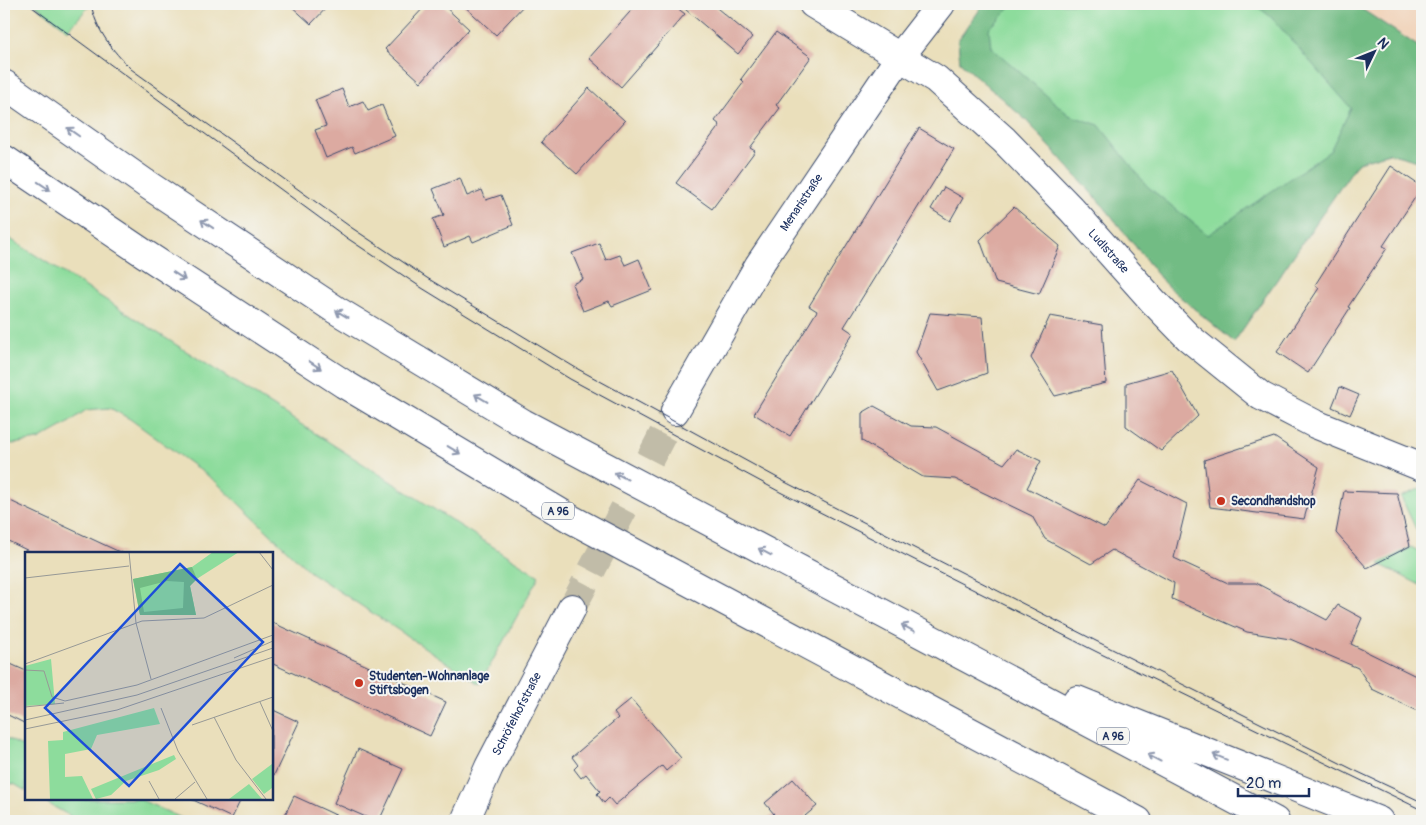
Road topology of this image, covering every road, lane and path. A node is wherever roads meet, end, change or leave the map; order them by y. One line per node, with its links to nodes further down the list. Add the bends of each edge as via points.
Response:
1 (813, 4): 3 (main road, Ludlstraße)
2 (941, 4): 3 (main road, Menaristraße)
3 (899, 58): 6 (main road, Menaristraße, via 759,265); 7 (main road, Ludlstraße, via 936,80 1004,140 1188,337 1261,396 1315,424)
4 (4, 84): 9 (main road, A 96, one-way to 4, via 523,423 336,310)
5 (4, 159): 11 (main road, A 96, one-way to 11, via 344,384 571,519)
6 (675, 412)
7 (1422, 467)
8 (572, 608): 10 (main road, Schröfelhofstraße, via 489,767)
9 (951, 651): 12 (main road, A 96, one-way to 9); 13 (main road, one-way to 9)
10 (465, 821)
11 (1138, 821)
12 (1275, 821)
13 (1379, 821)

